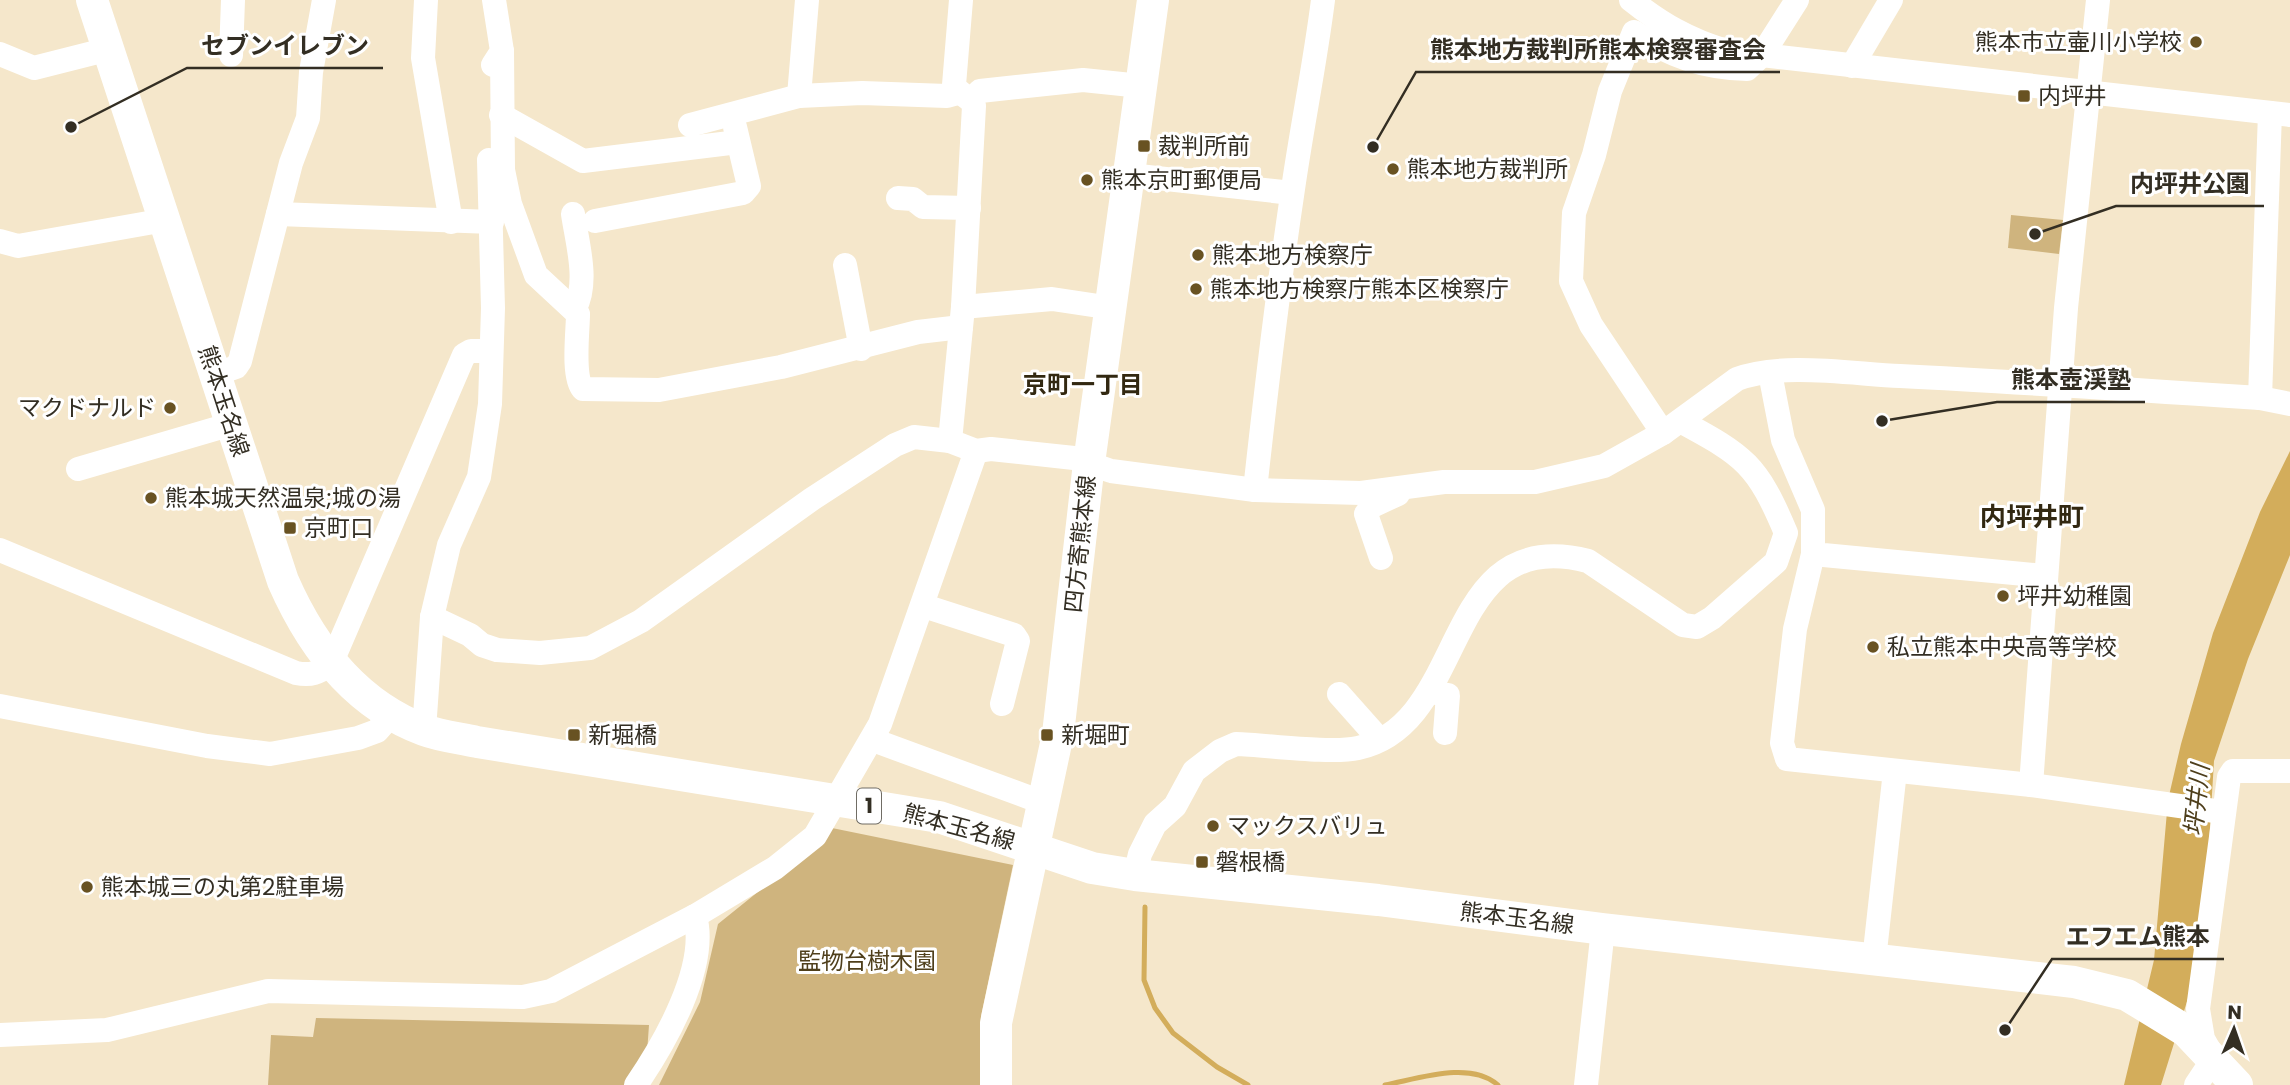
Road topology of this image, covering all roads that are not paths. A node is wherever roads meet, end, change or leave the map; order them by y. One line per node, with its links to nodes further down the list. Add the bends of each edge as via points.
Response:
1 (92, 0): 14 (main road, 熊本玉名線 / 1)
2 (233, 0): 17 (street)
3 (324, 0): 33 (street, via 308,118)
4 (426, 0): 35 (street, via 423,58)
5 (494, 0): 15 (street)
6 (807, 0): 22 (street)
7 (961, 0): 23 (street, via 954,85)
8 (1153, 0): 20 (main road, 四方寄熊本線)
9 (1330, 0): 30 (street, via 1307,90)
10 (1631, 0): 18 (street, via 1694,42)
11 (1797, 0): 18 (street)
12 (1891, 0): 19 (street)
13 (2098, 0): 21 (street)
14 (109, 49): 16 (street, via 34,68); 34 (main road, 熊本玉名線 / 1)
15 (502, 51): 25 (street); 36 (street, via 489,72)
16 (0, 54)
17 (231, 55)
18 (1762, 55): 19 (street); 50 (street, via 1747,69 1715,68 1678,58 1634,32 1610,91 1574,213 1571,281 1579,303)
19 (1852, 66): 21 (street)
20 (1141, 86): 23 (street, via 1083,80); 29 (main road, 四方寄熊本線)
21 (2087, 92): 24 (street); 46 (street)
22 (799, 96): 23 (street); 26 (street)
23 (964, 96): 32 (street, via 974,106)
24 (2280, 114): 47 (street)
25 (501, 115): 28 (street, via 583,161); 40 (street, via 503,170 531,266)
26 (733, 116): 27 (street); 28 (street)
27 (690, 125)
28 (738, 142): 40 (street, via 748,186 743,193 584,218)
29 (1129, 175): 30 (street); 39 (main road, 四方寄熊本線)
30 (1292, 192): 56 (street)
31 (898, 198): 32 (street, via 923,207)
32 (969, 208): 41 (street)
33 (278, 214): 35 (street); 45 (street, via 240,361)
34 (164, 220): 37 (street); 45 (main road, 熊本玉名線 / 1)
35 (451, 222): 36 (street)
36 (492, 222): 43 (street)
37 (3, 250)
38 (845, 265): 42 (street)
39 (1112, 307): 41 (street, via 1052,299); 53 (main road, 四方寄熊本線)
40 (575, 308): 42 (street, via 577,369 583,388 659,390)
41 (962, 317): 42 (street); 51 (street)
42 (861, 349)
43 (491, 351): 60 (street, via 490,404 479,478); 65 (street, via 464,355)
44 (1770, 373): 46 (street); 50 (street, via 1737,379); 59 (street, via 1783,440 1813,510)
45 (216, 374): 49 (main road, 熊本玉名線 / 1)
46 (2061, 384): 47 (street); 62 (street)
47 (2260, 398): 48 (street)
48 (2290, 404)
49 (232, 424): 54 (street); 65 (main road, 熊本玉名線 / 1, via 282,581 300,620)
50 (1671, 427): 55 (street, via 1604,466 1575,475 1535,482); 66 (street, via 1728,447 1754,469 1786,533 1776,562 1696,627 1683,625 1588,561 1539,556 1491,582 1455,634)
51 (950, 441): 52 (street); 64 (street, via 914,437 895,445 641,621 590,648 540,653 497,650)
52 (976, 452): 53 (street, via 991,449); 63 (street)
53 (1089, 463): 56 (street, via 1111,471); 78 (main road, 四方寄熊本線, via 1058,734)
54 (78, 469)
55 (1398, 487): 56 (street, via 1361,493); 61 (street, via 1399,494 1372,506 1366,514)
56 (1255, 491)
57 (486, 494): 60 (street)
58 (0, 550): 65 (street, via 296,673 309,675)
59 (1813, 554): 62 (street); 75 (street, via 1795,629 1782,743 1787,759)
60 (447, 555): 64 (street)
61 (1381, 558)
62 (2045, 576): 77 (street)
63 (924, 606): 68 (street, via 1018,640); 74 (street)
64 (432, 617): 71 (street)
65 (331, 664): 70 (main road, 熊本玉名線 / 1)
66 (1430, 692): 72 (street, via 1448,695); 73 (street, via 1405,723)
67 (1339, 694): 73 (street)
68 (1002, 704)
69 (0, 706): 70 (street, via 193,744 270,754 377,732)
70 (392, 714): 71 (main road, 熊本玉名線 / 1)
71 (424, 730): 80 (main road, 熊本玉名線 / 1, via 939,817 1092,868)
72 (1445, 733)
73 (1379, 739): 80 (street, via 1359,748 1236,744 1220,751 1194,771 1175,806 1155,824)
74 (873, 740): 78 (street); 81 (street, via 815,836 775,867)
75 (1895, 771): 77 (street); 83 (street)
76 (2290, 771): 79 (street, via 2233,771)
77 (2031, 785): 79 (street)
78 (1043, 805): 87 (main road, 四方寄熊本線, via 996,1023)
79 (2218, 812): 85 (street, via 2197,1009 2203,1039)
80 (1135, 875): 82 (main road, 熊本玉名線 / 1)
81 (695, 916): 84 (street, via 551,991 523,997 268,991 107,1030); 86 (street, via 700,934 681,1007 654,1062)
82 (1603, 929): 83 (main road, 熊本玉名線 / 1); 88 (street)
83 (1874, 960): 85 (main road, 熊本玉名線 / 1, via 2074,982 2127,995 2186,1031)
84 (0, 1035)
85 (2214, 1058): 89 (street); 90 (main road, 熊本玉名線 / 1)
86 (636, 1085)
87 (996, 1085)
88 (1586, 1085)
89 (2196, 1085)
90 (2237, 1085)

